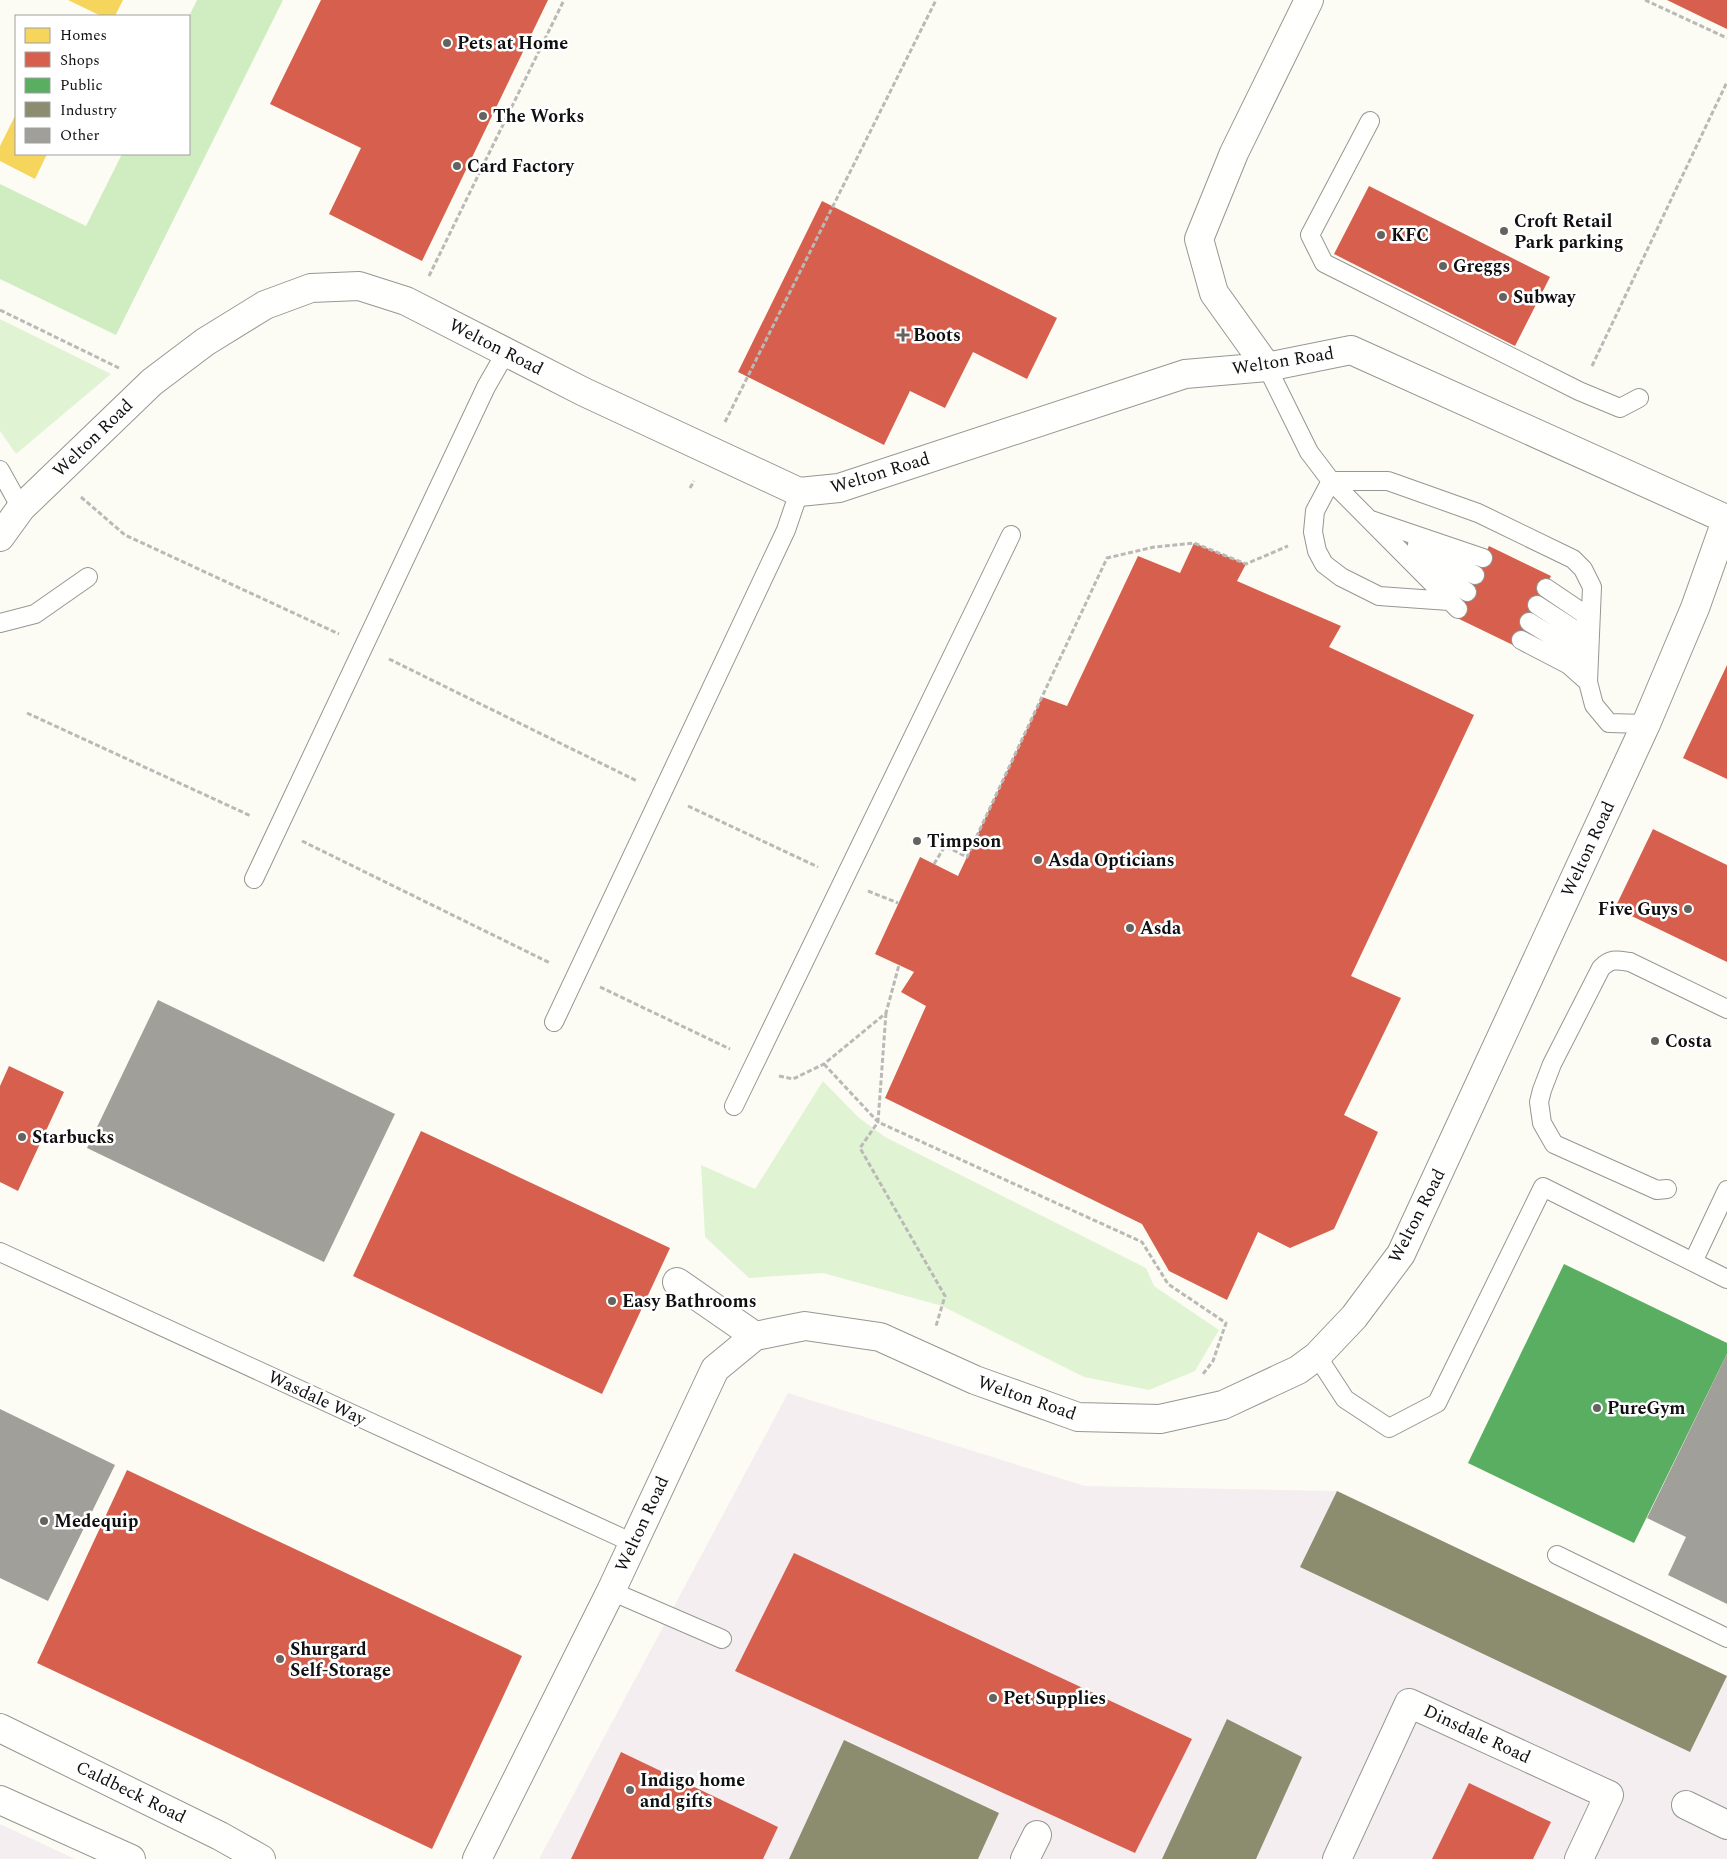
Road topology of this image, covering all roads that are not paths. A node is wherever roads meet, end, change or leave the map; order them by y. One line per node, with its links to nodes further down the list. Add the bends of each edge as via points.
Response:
1 (1308, 0): 4 (street, via 1234,153 1199,239 1214,293)
2 (1370, 121): 5 (lane, via 1310,235 1324,262 1579,391 1620,408)
3 (506, 352): 8 (street, Welton Road); 9 (street, Welton Road, via 406,301 359,286 311,288 265,305 205,342 152,382); 28 (lane, via 486,387)
4 (1267, 367): 7 (lane, via 1309,452); 8 (street, Welton Road, via 1185,374 840,488); 11 (street, Welton Road, via 1351,350)
5 (1639, 398)
6 (0, 470): 9 (lane)
7 (1331, 481): 10 (lane); 10 (lane, via 1315,511 1317,551 1324,564 1341,577 1379,596 1454,605); 22 (lane, via 1388,481 1478,513 1573,559 1583,568 1592,587)
8 (799, 492): 30 (lane, via 786,530)
9 (20, 508): 13 (street, Welton Road)
10 (1368, 519): 14 (lane); 15 (lane); 18 (lane)
11 (1727, 519): 27 (street, Welton Road, via 1695,608)
12 (1011, 535): 31 (lane)
13 (0, 537)
14 (1483, 558)
15 (1475, 575)
16 (88, 577): 21 (lane, via 36,614)
17 (1546, 588): 22 (lane, via 1583,613)
18 (1467, 592)
19 (1537, 605): 24 (lane, via 1580,633)
20 (1529, 622): 25 (lane, via 1578,652)
21 (0, 623)
22 (1590, 624): 24 (lane)
23 (1521, 640): 26 (lane, via 1569,665)
24 (1588, 642): 25 (lane)
25 (1588, 664): 26 (lane)
26 (1588, 682): 27 (lane, via 1594,705 1610,722)
27 (1646, 724): 39 (street, Welton Road, via 1401,1254 1354,1316)
28 (254, 879)
29 (1727, 1009): 32 (lane, via 1630,962 1608,961 1601,968 1542,1090 1539,1102 1542,1123 1554,1144 1657,1190)
30 (554, 1022)
31 (734, 1106)
32 (1667, 1189)
33 (1727, 1190): 35 (lane)
34 (0, 1252): 40 (lane, Wasdale Way)
35 (1693, 1262): 36 (lane); 39 (lane, via 1543,1187 1437,1402 1389,1428 1345,1399)
36 (1727, 1279)
37 (677, 1282): 38 (street)
38 (755, 1336): 39 (street, Welton Road, via 805,1326 880,1337 974,1380 1078,1417 1160,1419 1223,1404 1298,1370); 40 (street, Welton Road, via 715,1370)
39 (1317, 1356)
40 (633, 1543): 42 (street, Welton Road)
41 (1557, 1555): 43 (lane)
42 (611, 1591): 44 (lane); 51 (street, Welton Road)
43 (1727, 1638)
44 (722, 1640)
45 (0, 1728): 50 (street, Caldbeck Road)
46 (0, 1800): 49 (street)
47 (1686, 1806): 48 (street)
48 (1727, 1825)
49 (131, 1859)
50 (261, 1859)
51 (477, 1859)
52 (1337, 1859): 53 (street, Dinsdale Road, via 1409,1703 1609,1795)
53 (1579, 1859)

